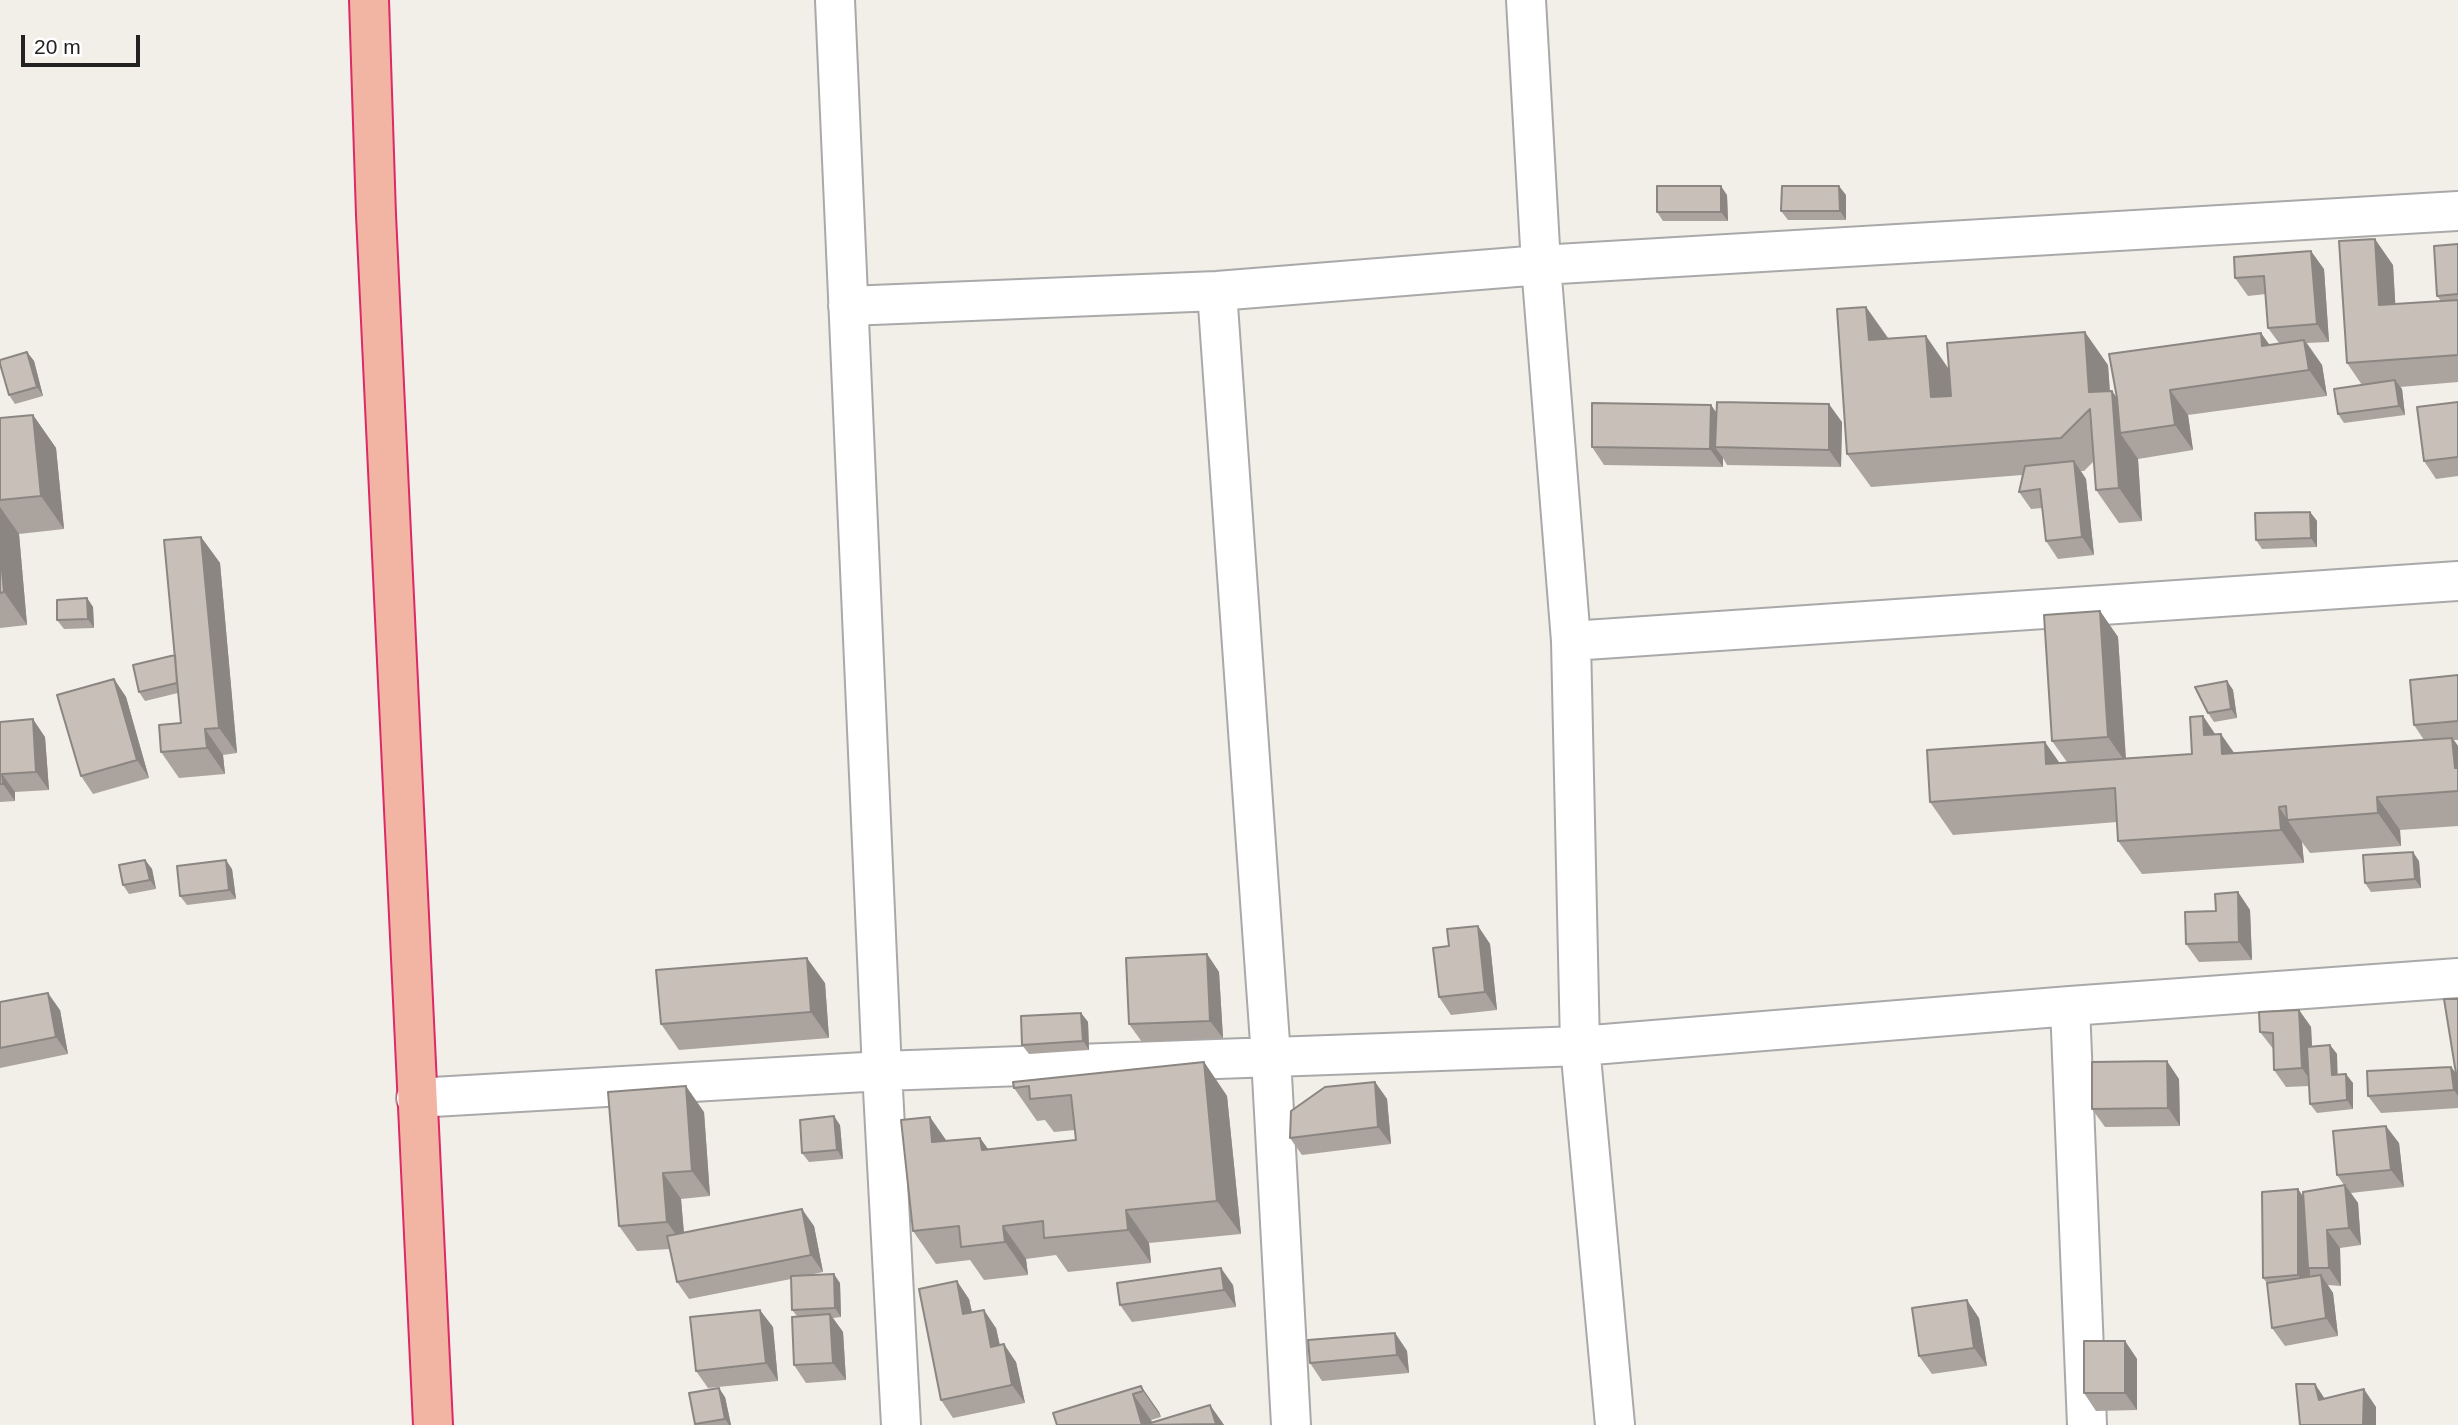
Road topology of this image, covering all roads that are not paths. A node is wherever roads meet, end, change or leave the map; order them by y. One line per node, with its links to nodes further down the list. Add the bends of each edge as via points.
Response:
1 (369, 0): 15 (highway)
2 (835, 0): 7 (street)
3 (1526, 0): 5 (street)
4 (2458, 211): 5 (street)
5 (1541, 265): 6 (street); 9 (street)
6 (1217, 291): 7 (street); 13 (street)
7 (848, 306): 14 (street)
8 (2458, 581): 9 (street)
9 (1571, 641): 12 (street)
10 (2458, 978): 11 (street)
11 (2070, 1006): 12 (street); 20 (street)
12 (1580, 1046): 13 (street); 19 (street)
13 (1271, 1057): 14 (street); 18 (street)
14 (882, 1071): 15 (street); 17 (street)
15 (416, 1098): 16 (highway)
16 (433, 1425)
17 (901, 1425)
18 (1291, 1425)
19 (1615, 1425)
20 (2087, 1425)

